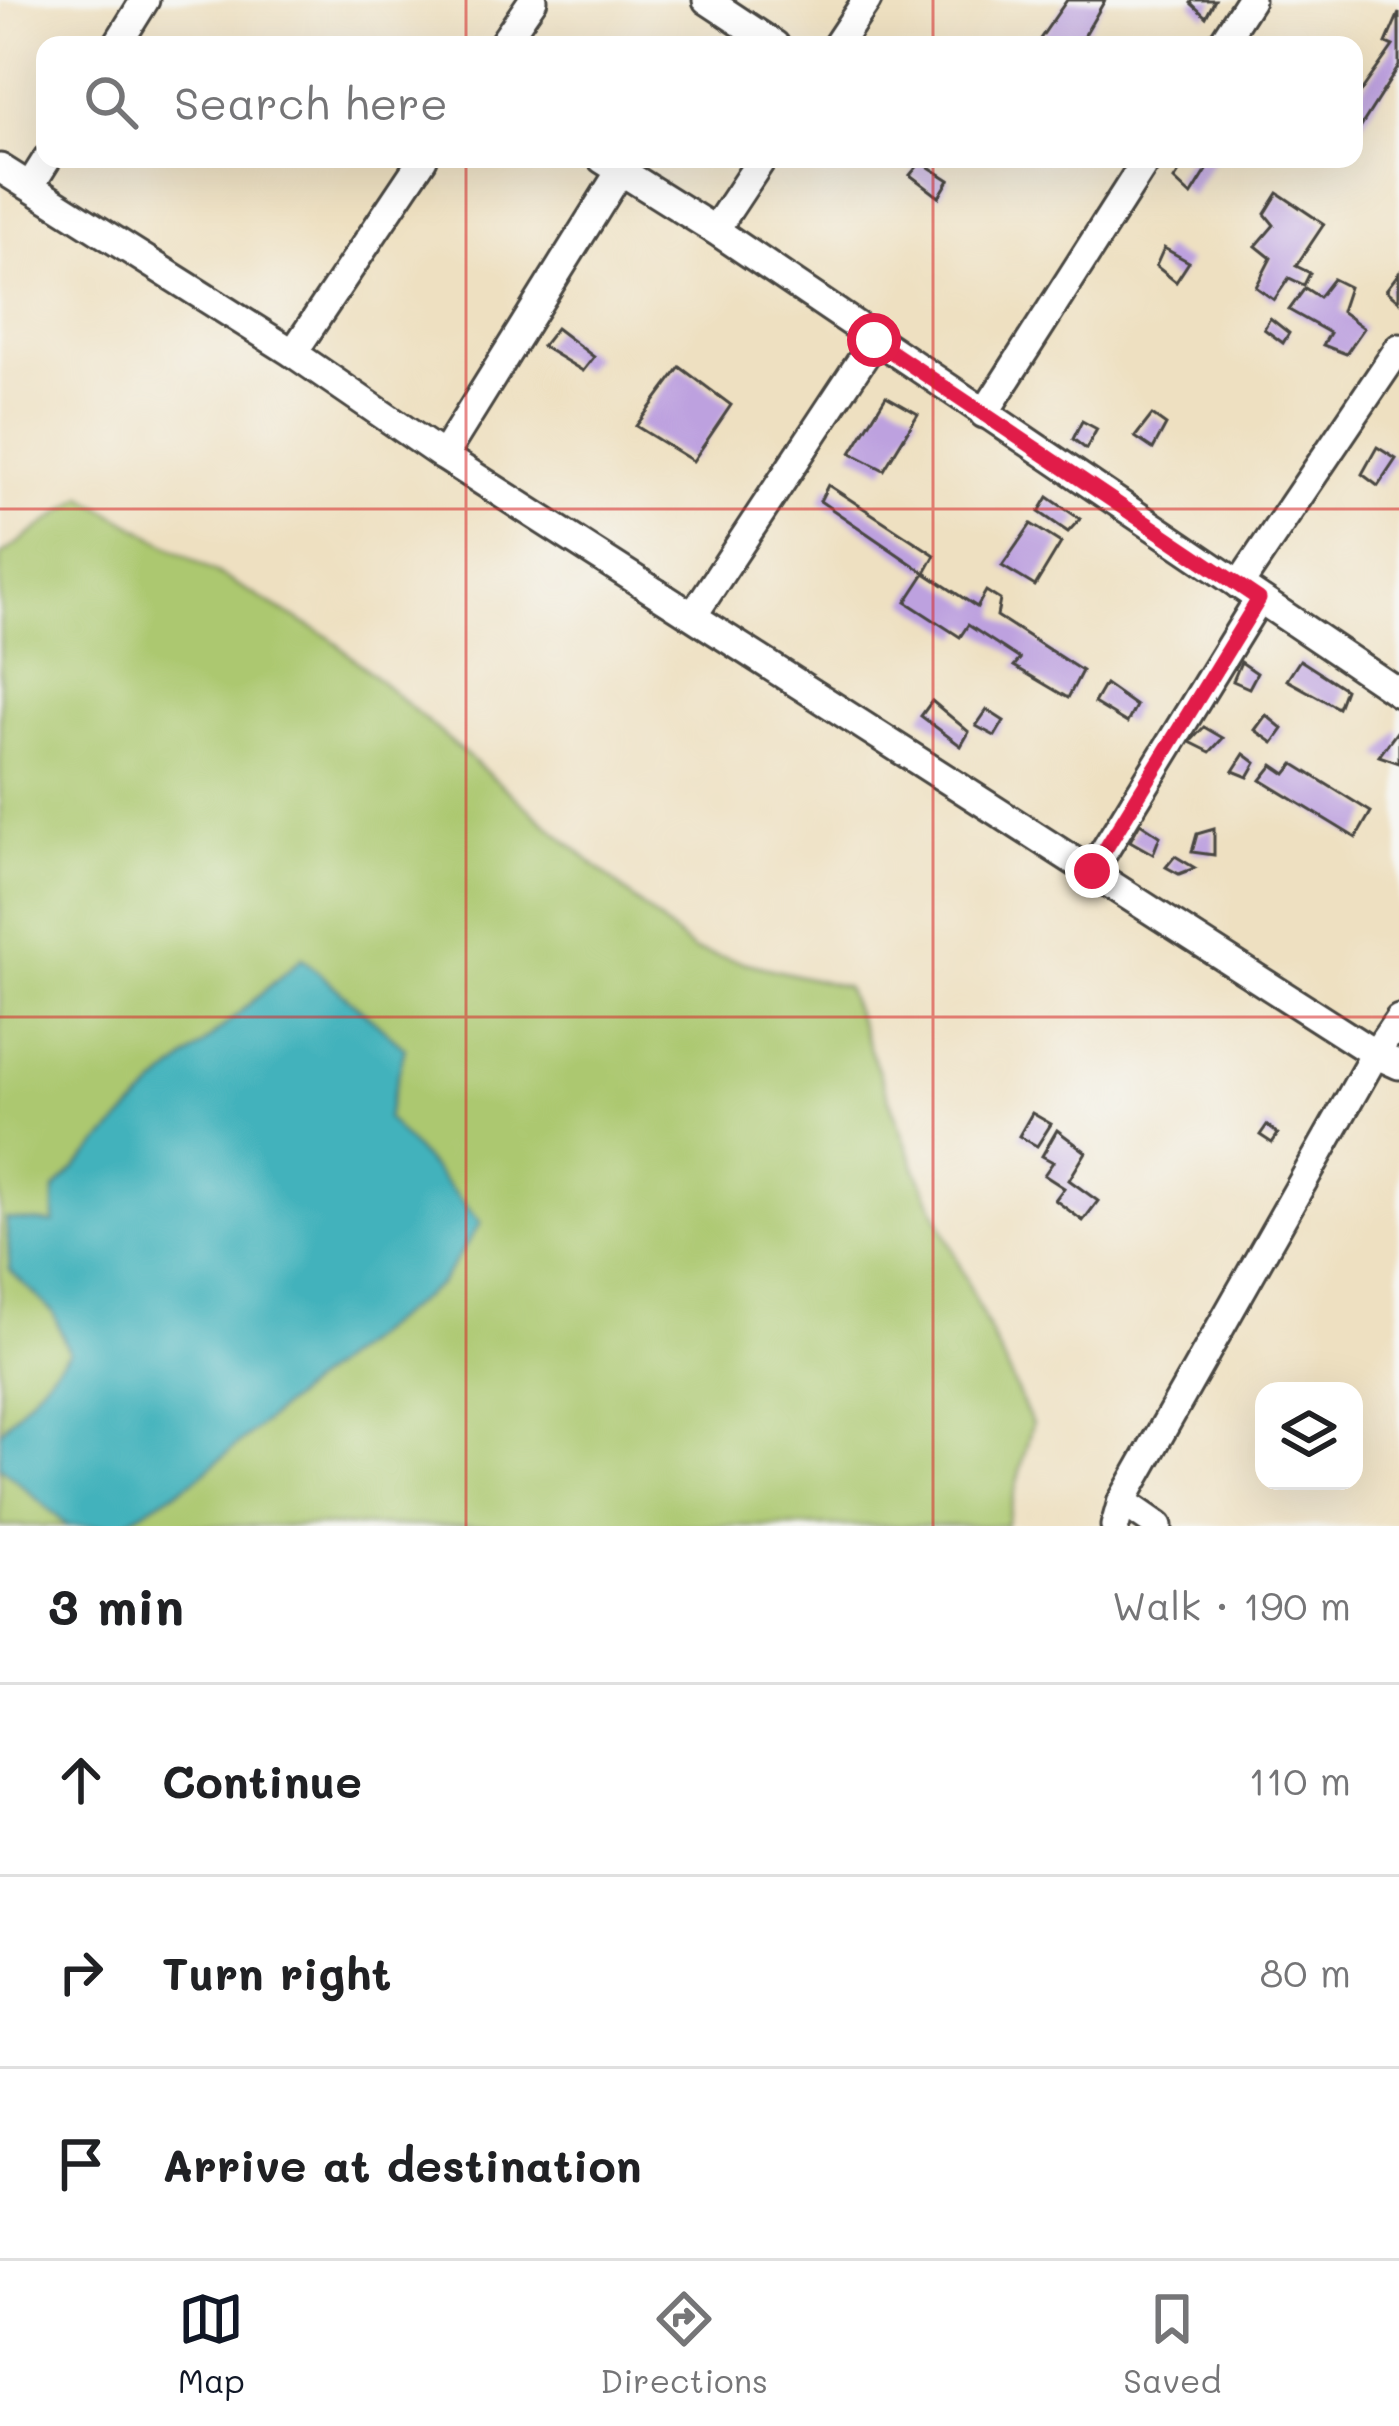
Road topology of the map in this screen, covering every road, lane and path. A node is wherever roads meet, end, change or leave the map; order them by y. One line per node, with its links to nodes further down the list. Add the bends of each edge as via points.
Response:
1 (145, 0): 6 (street)
2 (533, 0): 7 (street)
3 (707, 0): 8 (street)
4 (867, 0): 9 (street)
5 (1250, 0): 10 (street)
6 (123, 36)
7 (508, 36)
8 (761, 36)
9 (843, 36)
10 (1227, 36)
11 (0, 167): 18 (street)
12 (41, 168): 18 (street)
13 (417, 168): 22 (street)
14 (609, 168): 24 (street)
15 (616, 168): 19 (street)
16 (756, 168): 19 (street)
17 (1141, 168): 23 (street)
18 (30, 186): 22 (street)
19 (715, 230): 20 (street)
20 (874, 340): 23 (street); 26 (street)
21 (1399, 348): 25 (street)
22 (293, 353): 24 (street)
23 (984, 414): 25 (street)
24 (443, 456): 26 (street)
25 (1249, 592): 27 (street); 28 (street)
26 (694, 614): 28 (street)
27 (1399, 693)
28 (1092, 871): 30 (street)
29 (1399, 1019): 30 (street)
30 (1387, 1059): 31 (street)
31 (1119, 1514): 32 (street)
32 (1158, 1526)

